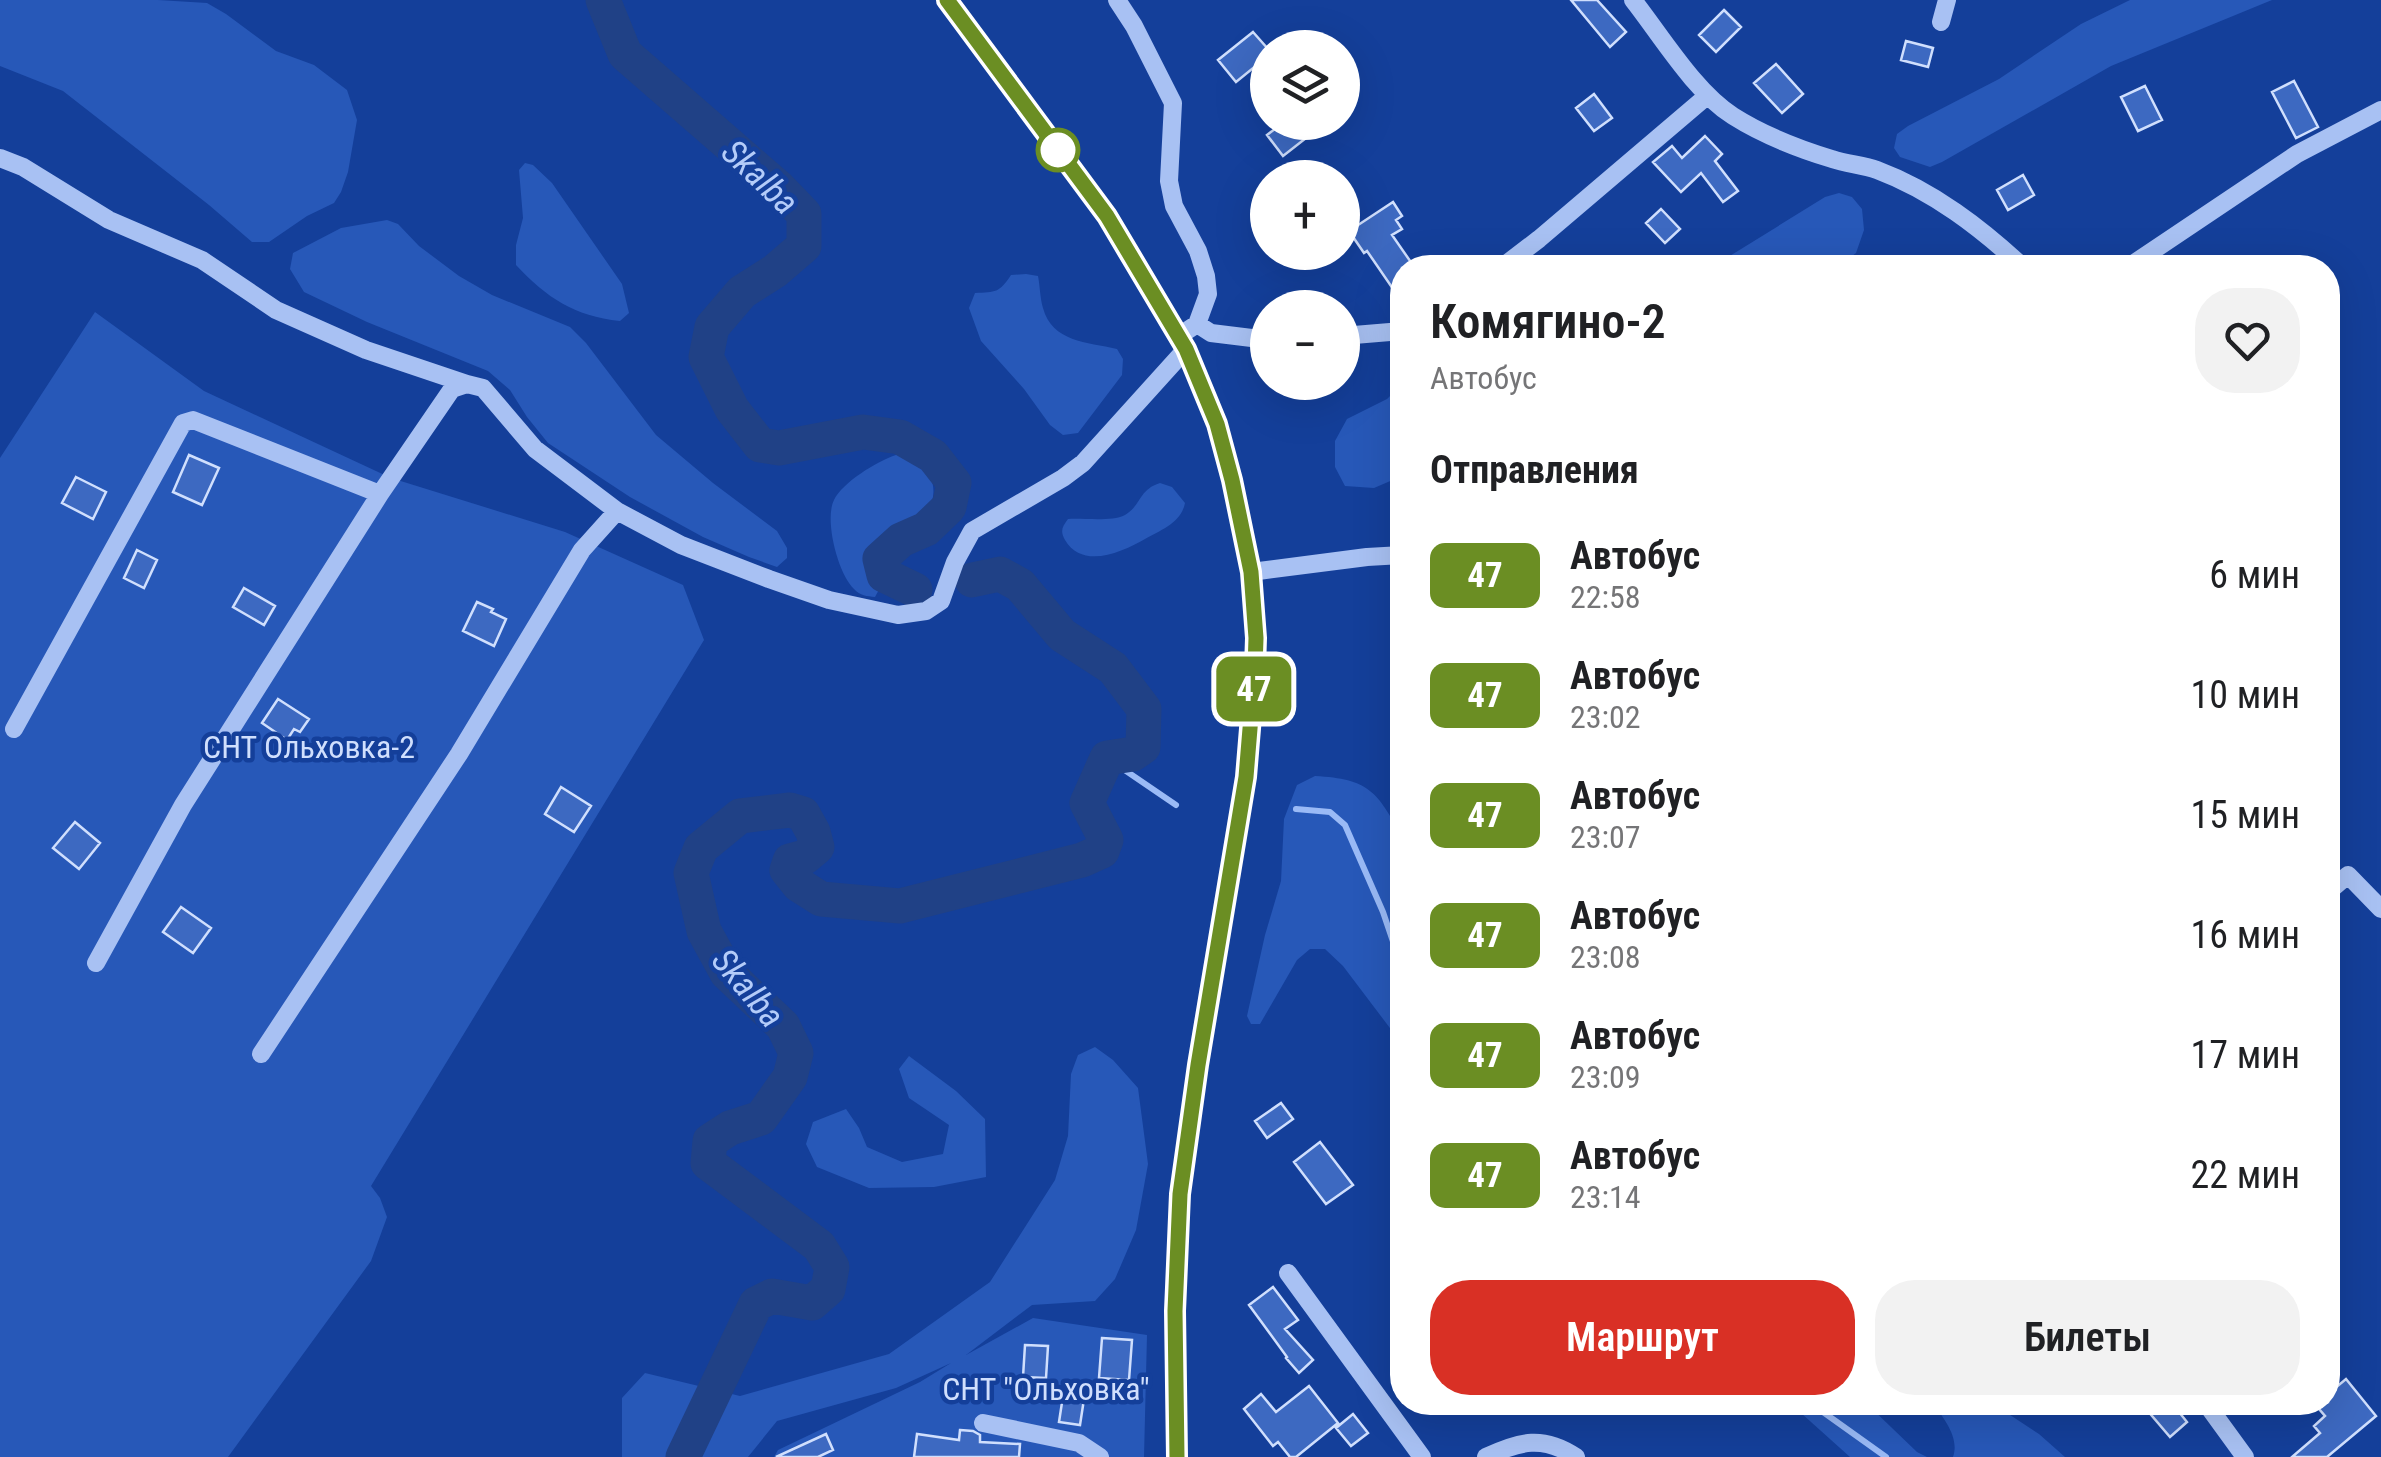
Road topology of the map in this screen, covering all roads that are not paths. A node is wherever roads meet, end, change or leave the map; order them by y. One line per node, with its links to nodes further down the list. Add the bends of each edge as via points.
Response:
1 (947, 0): 16 (street, via 1107,216)
2 (1116, 0): 12 (street, via 1173,103 1169,181 1208,294)
3 (1947, 0): 5 (street)
4 (1636, 1): 6 (street)
5 (1941, 22)
6 (1706, 96): 9 (street); 10 (street, via 1777,138 1919,188)
7 (2381, 110): 11 (street, via 2297,154)
8 (0, 158): 17 (street, via 110,220 202,260 276,310)
9 (1518, 255)
10 (2010, 255)
11 (2146, 255)
12 (1197, 324): 15 (street, via 1211,333); 16 (street)
13 (1390, 332): 14 (street)
14 (1360, 334)
15 (1250, 338)
16 (1182, 342): 19 (street, via 1083,463 972,531 941,600 926,610 898,615 830,600 681,545); 21 (street, via 1217,424)
17 (467, 384): 18 (street, via 452,389); 19 (street, via 483,388 535,449)
18 (386, 486): 22 (street, via 193,420 183,423); 25 (street, via 182,805)
19 (618, 511): 26 (street, via 582,550 459,754)
20 (1390, 556): 21 (street)
21 (1251, 572): 33 (street, via 1255,658 1246,777 1180,1194)
22 (14, 729)
23 (2340, 882): 24 (street, via 2348,875)
24 (2381, 909)
25 (96, 963)
26 (260, 1054)
27 (1288, 1272): 28 (street)
28 (1390, 1413)
29 (1392, 1415): 34 (street)
30 (2214, 1415): 37 (street)
31 (983, 1423): 32 (street, via 1079,1443)
32 (1100, 1457)
33 (1177, 1457)
34 (1422, 1457)
35 (1486, 1457): 36 (street, via 1547,1442)
36 (1576, 1457)
37 (2245, 1457)

